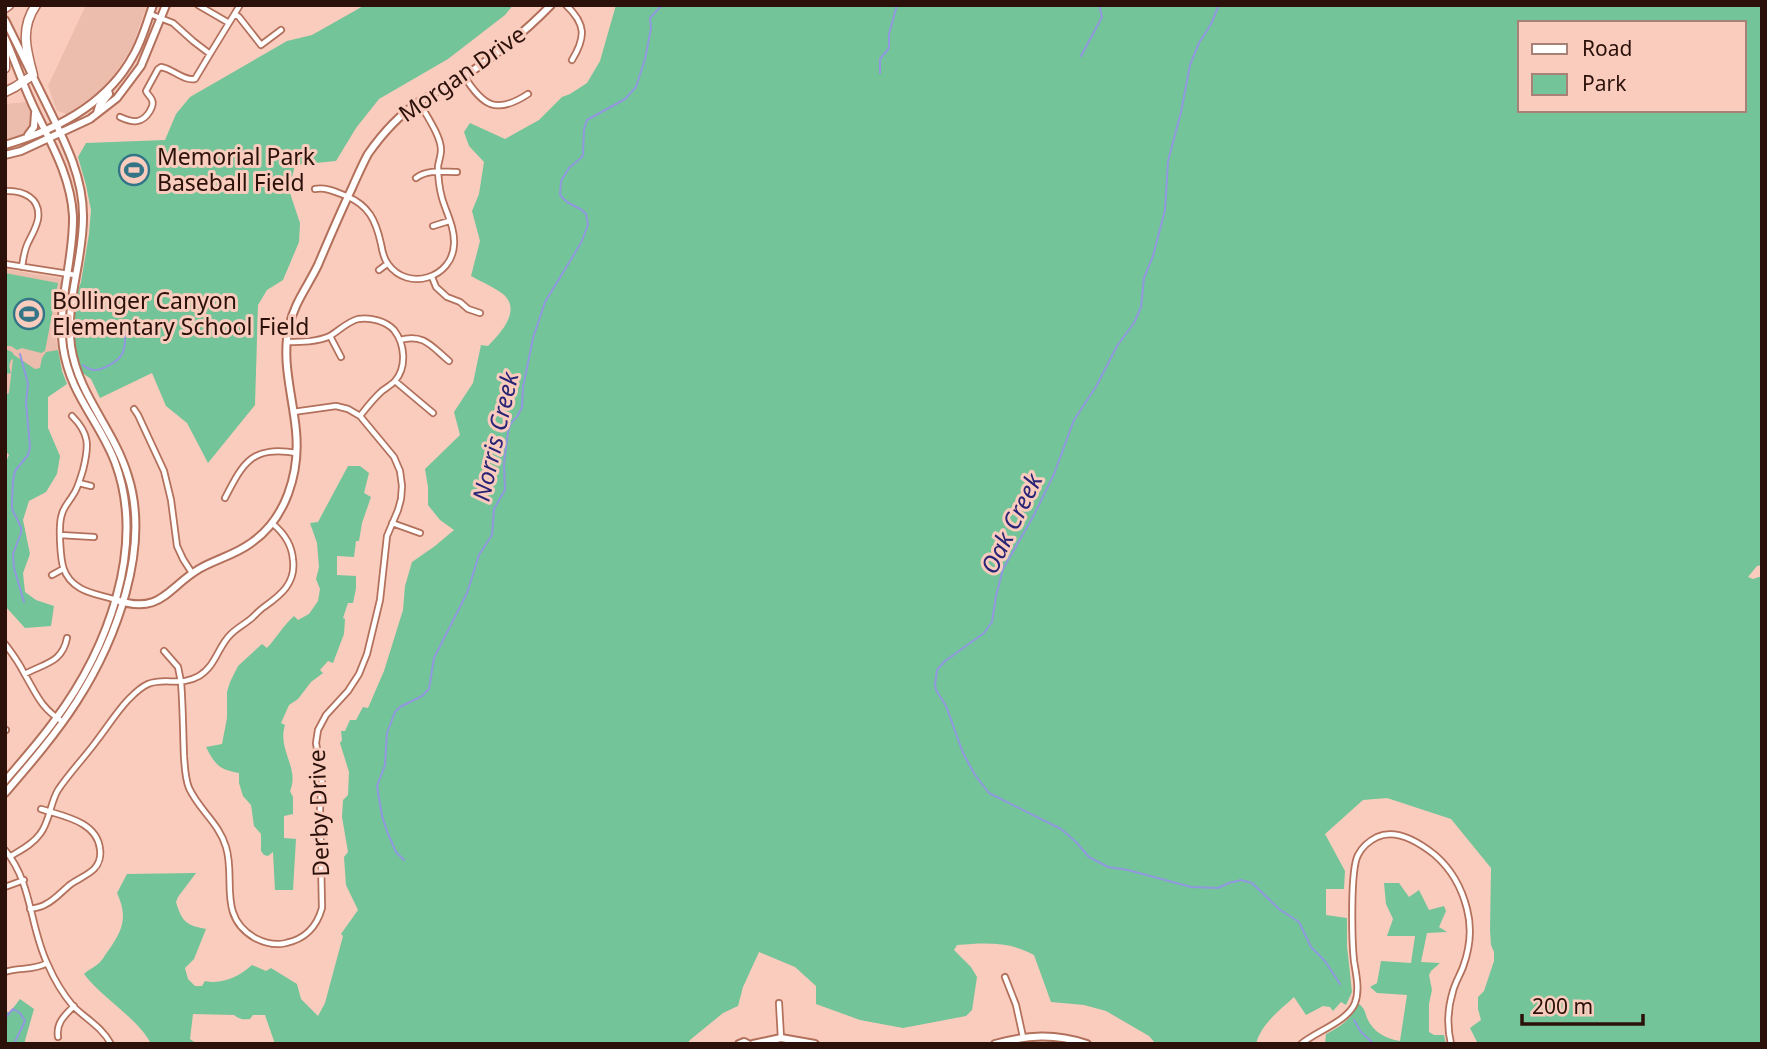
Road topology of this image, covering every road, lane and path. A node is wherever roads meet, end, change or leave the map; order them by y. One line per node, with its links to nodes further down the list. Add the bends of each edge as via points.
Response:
1 (36, 5): 19 (highway, via 25,36)
2 (153, 5): 8 (main road)
3 (166, 5): 10 (main road)
4 (198, 5): 12 (street)
5 (240, 5): 9 (street)
6 (551, 5): 20 (main road, Morgan Drive, via 526,31)
7 (566, 5): 17 (street, via 583,30)
8 (150, 14): 10 (street); 22 (main road, via 133,56)
9 (235, 14): 12 (street); 13 (street, via 261,45)
10 (161, 18): 16 (street); 27 (main road, via 141,66 117,98)
11 (5, 20): 19 (main road)
12 (229, 23): 16 (street)
13 (281, 30)
14 (5, 38): 21 (main road)
15 (5, 49): 18 (highway)
16 (210, 54): 28 (street, via 191,80 158,69 146,91 153,104 145,118 131,121)
17 (572, 60)
18 (5, 68)
19 (33, 75): 21 (highway); 29 (main road)
20 (464, 76): 24 (street, via 474,92 494,106 505,106); 25 (main road, Morgan Drive)
21 (23, 82): 23 (highway); 26 (main road)
22 (108, 90): 27 (main road); 29 (main road, via 78,114)
23 (5, 92)
24 (528, 94)
25 (419, 102): 37 (street, via 440,142); 41 (main road, Morgan Drive, via 381,136)
26 (36, 111): 30 (main road); 32 (main road, via 34,127)
27 (97, 113): 31 (main road)
28 (120, 117)
29 (56, 124): 30 (main road); 31 (main road)
30 (45, 129): 32 (main road); 33 (main road)
31 (61, 133): 33 (main road); 48 (main road, via 82,196 83,227)
32 (25, 138): 34 (main road)
33 (49, 138): 35 (main road); 48 (main road, via 72,204)
34 (5, 145)
35 (5, 155)
36 (457, 172): 37 (street)
37 (438, 173): 38 (street); 42 (street)
38 (416, 178)
39 (315, 189): 41 (street)
40 (5, 191): 46 (street, via 25,193 38,211)
41 (348, 197): 45 (street, via 371,214); 53 (main road, Morgan Drive, via 298,299)
42 (449, 221): 43 (street); 49 (street, via 454,237 452,255)
43 (433, 226)
44 (5, 264): 46 (street)
45 (387, 264): 47 (street); 49 (street, via 411,278)
46 (22, 267): 48 (street)
47 (379, 270)
48 (72, 275): 74 (main road, via 69,330 74,364 121,455 134,499 132,565)
49 (432, 276): 50 (street, via 447,297)
50 (480, 313)
51 (330, 335): 52 (street, via 359,319 371,319 390,327); 53 (street); 54 (street)
52 (400, 340): 55 (street, via 421,338); 56 (street, via 402,362)
53 (286, 342): 58 (main road, Morgan Drive)
54 (341, 357)
55 (449, 361)
56 (395, 381): 59 (street); 61 (street)
57 (134, 409): 72 (street, via 164,471 177,546)
58 (293, 412): 61 (street, via 336,406); 62 (main road, Morgan Drive)
59 (433, 413)
60 (72, 416): 63 (street, via 88,444)
61 (360, 416): 66 (street, Derby Drive, via 400,471 401,499)
62 (297, 453): 65 (street, via 255,456 237,473); 67 (main road, Morgan Drive, via 286,500)
63 (79, 483): 64 (street); 69 (street, via 63,510)
64 (91, 486)
65 (225, 498)
66 (392, 523): 68 (street); 79 (street, Derby Drive, via 367,654 359,674 318,730 323,779 322,908 315,924 296,940 266,943 251,936 234,916 226,846 185,776)
67 (273, 524): 72 (main road, Morgan Drive, via 234,554); 79 (street, via 292,551 293,572 286,589 224,641 202,674)
68 (420, 533)
69 (60, 535): 70 (street); 71 (street)
70 (94, 537)
71 (63, 569): 73 (street); 74 (street, via 82,589)
72 (192, 573): 74 (main road, Morgan Drive, via 156,601)
73 (52, 575)
74 (119, 601): 80 (main road, via 110,637 93,673 78,701)
75 (66, 638): 78 (street, via 57,658)
76 (5, 644): 78 (street)
77 (164, 651): 79 (street, via 178,667)
78 (25, 674): 80 (street, via 38,700)
79 (181, 682): 84 (street, via 148,684 128,700 63,781)
80 (60, 720): 81 (main road); 82 (main road)
81 (5, 781)
82 (5, 793)
83 (41, 808): 84 (street)
84 (49, 811): 86 (street, via 41,833); 89 (street, via 86,827 97,839 100,856 94,869 48,904)
85 (5, 850): 86 (street)
86 (11, 856): 87 (street)
87 (24, 880): 88 (street); 89 (street)
88 (5, 887)
89 (30, 909): 90 (street)
90 (47, 963): 91 (street); 94 (street)
91 (5, 972)
92 (1005, 977): 96 (street)
93 (779, 1003): 97 (street)
94 (74, 1006): 95 (street, via 58,1025); 98 (street)
95 (58, 1037)
96 (1023, 1037): 102 (main road); 103 (main road, via 1055,1036)
97 (781, 1038): 100 (main road); 101 (main road)
98 (111, 1044)
99 (739, 1044): 100 (main road)
100 (750, 1044)
101 (816, 1044)
102 (995, 1044)
103 (1087, 1044)
104 (1301, 1044): 105 (street, via 1342,1020 1354,1007 1356,859 1369,842 1386,834 1412,840 1436,856 1455,880 1467,911 1469,945 1450,1003)
105 (1451, 1044)

